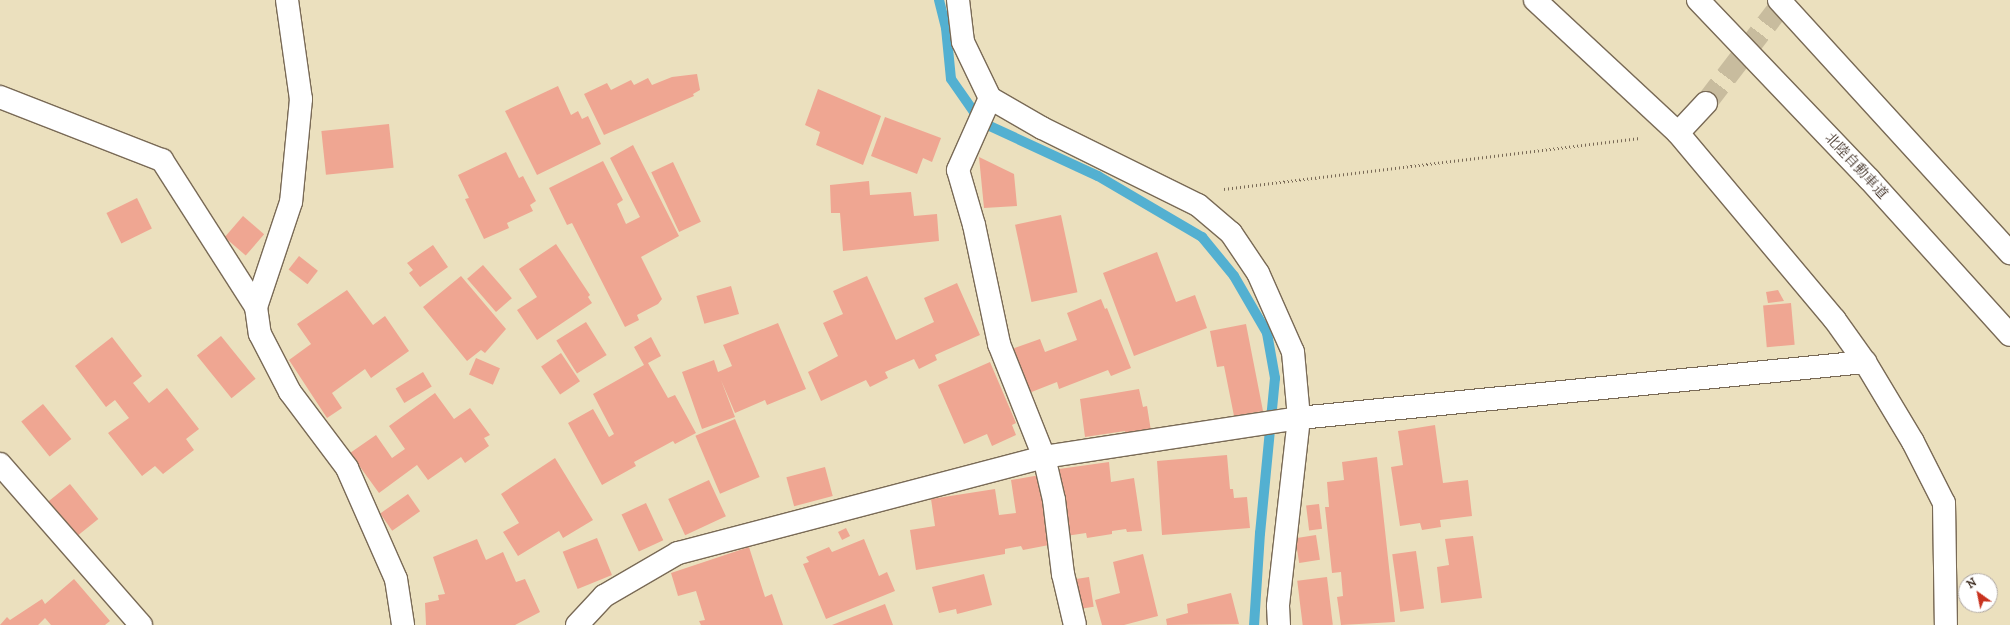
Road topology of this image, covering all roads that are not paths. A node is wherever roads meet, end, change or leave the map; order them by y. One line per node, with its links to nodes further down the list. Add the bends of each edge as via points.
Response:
1 (287, 0): 13 (main road, via 301,99 292,202)
2 (958, 0): 9 (main road, via 963,42)
3 (1535, 0): 11 (main road)
4 (1693, 0): 7 (main road)
5 (1698, 0): 7 (main road, 北陸自動車道)
6 (1778, 0): 12 (main road)
7 (1733, 36): 14 (main road, 北陸自動車道, via 1869,179)
8 (0, 96): 13 (main road, via 162,160)
9 (990, 98): 16 (main road, via 1042,128 1198,205 1230,233 1258,273 1293,352); 17 (main road, via 958,170 974,225 999,344)
10 (1706, 103): 11 (main road)
11 (1678, 133): 15 (main road, via 1835,320)
12 (2010, 253)
13 (256, 307): 20 (main road, via 260,334 290,392 347,468 396,579)
14 (2010, 335)
15 (1865, 362): 16 (main road); 24 (main road, via 1913,442 1944,503)
16 (1299, 418): 17 (main road); 23 (main road, via 1278,606)
17 (1044, 457): 21 (main road, via 678,553 604,596); 22 (main road, via 1054,500 1063,574)
18 (0, 464): 19 (main road)
19 (141, 625)
20 (403, 625)
21 (577, 625)
22 (1075, 625)
23 (1279, 625)
24 (1946, 625)

